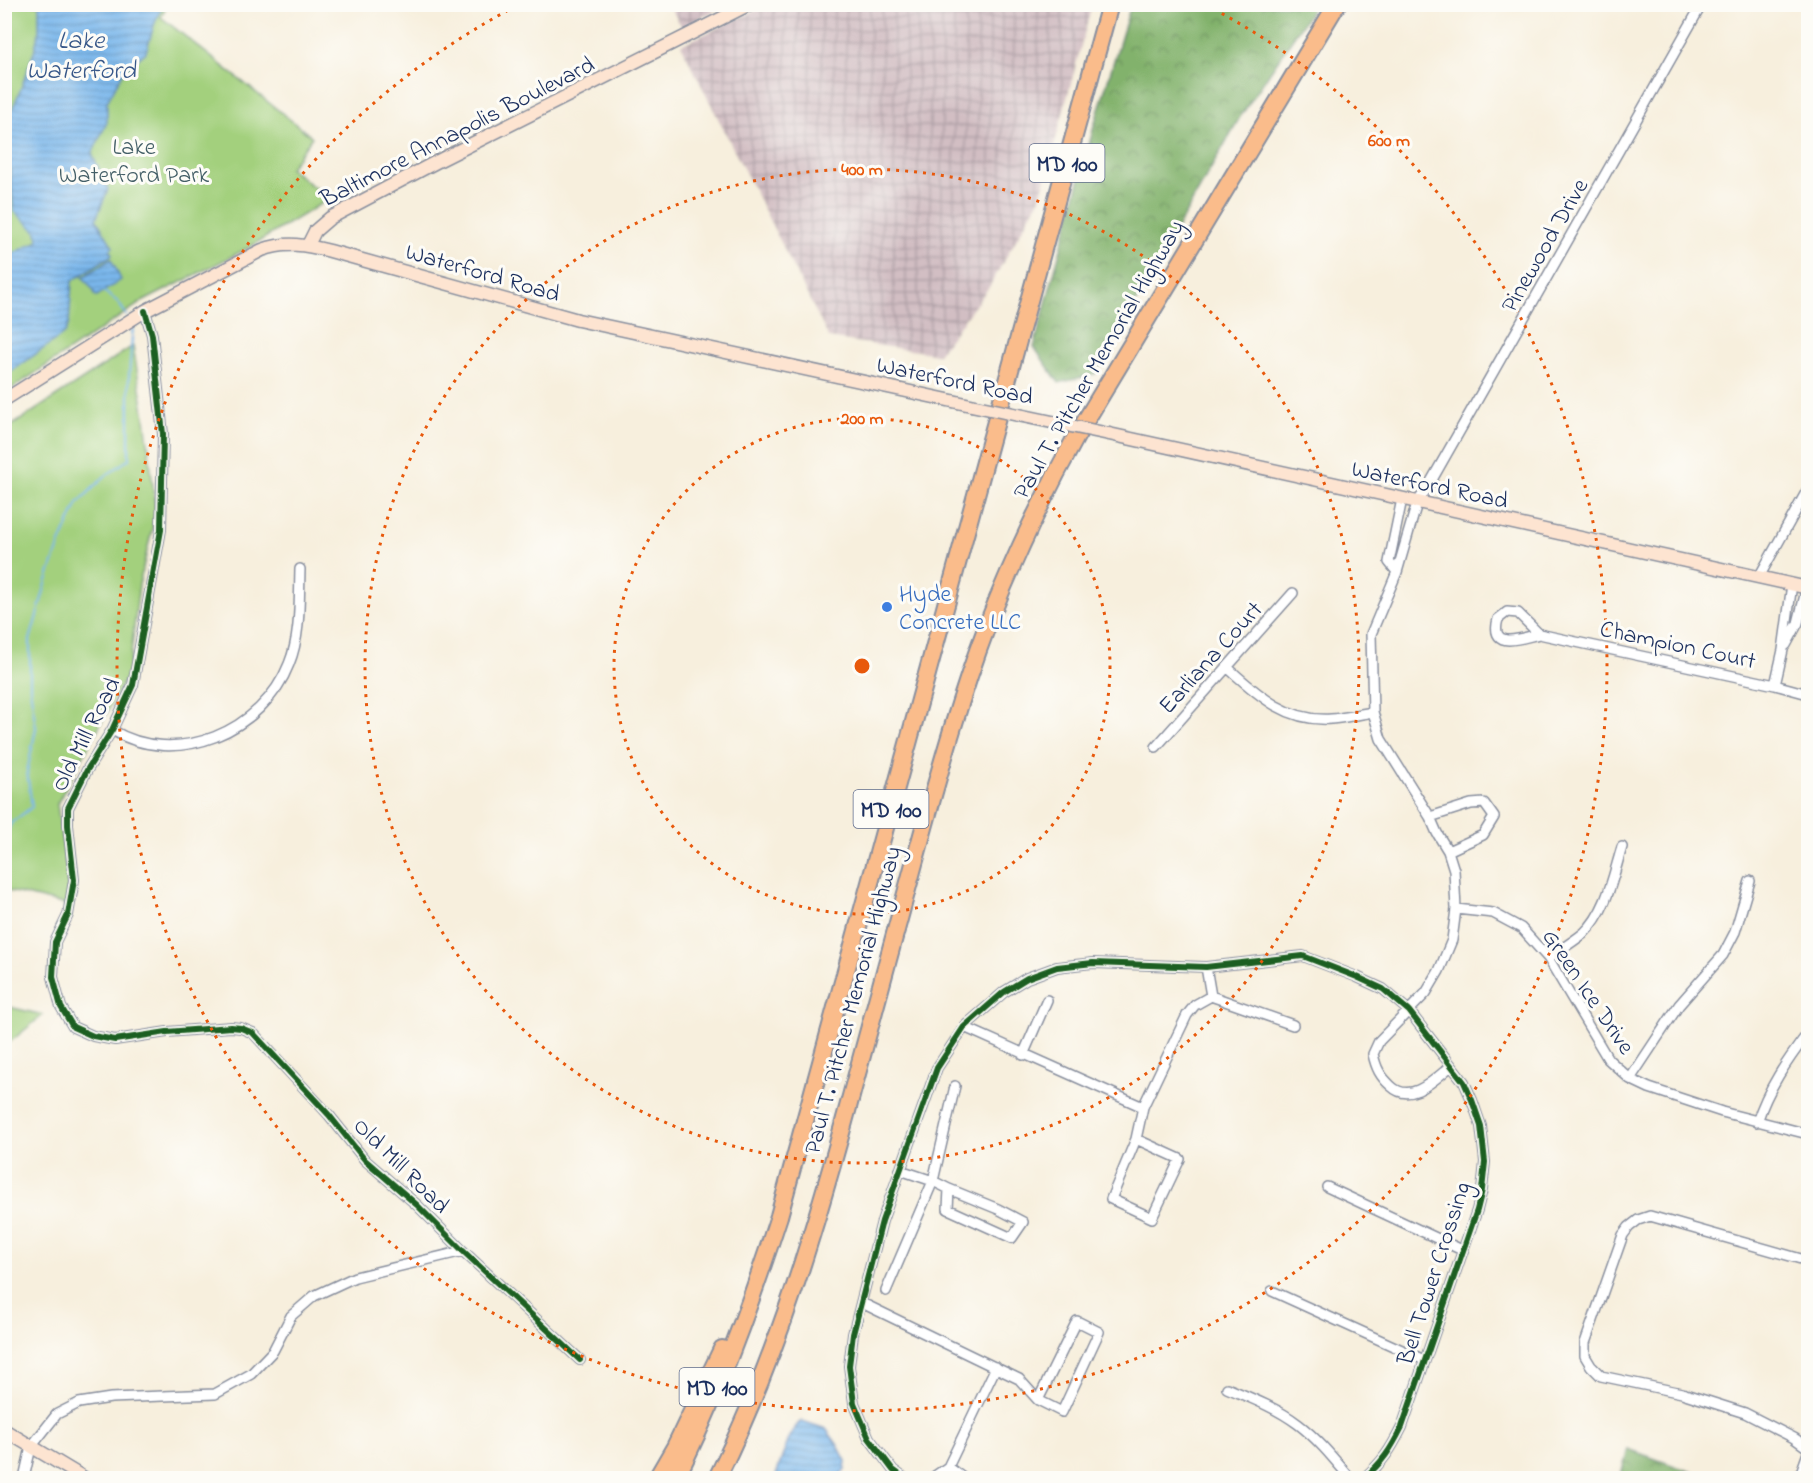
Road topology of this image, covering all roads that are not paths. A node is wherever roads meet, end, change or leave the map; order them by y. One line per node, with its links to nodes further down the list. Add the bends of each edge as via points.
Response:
1 (750, 4): 5 (main road, Baltimore Annapolis Boulevard, via 330,218 315,231)
2 (1110, 4): 55 (highway, Paul T. Pitcher Memorial Highway / MD 100, via 797,1155)
3 (1337, 4): 57 (highway, Paul T. Pitcher Memorial Highway / MD 100, via 1077,435 1013,562 947,744 821,1207)
4 (1702, 4): 10 (street, Pinewood Drive)
5 (308, 245): 6 (main road, via 278,244 262,250); 9 (main road, Waterford Road, bridge, via 578,320)
6 (145, 311): 7 (main road); 23 (street, Old Mill Road, via 152,335 163,434 161,531 133,685)
7 (4, 400)
8 (1809, 489): 13 (street)
9 (1402, 499): 10 (main road, Waterford Road); 12 (street, via 1389,562)
10 (1417, 502): 12 (street, Pinewood Drive); 13 (main road, Waterford Road)
11 (300, 569): 23 (street, via 293,654 281,682 258,712 229,731 180,746 133,741)
12 (1397, 572): 22 (street, Pinewood Drive, via 1371,634)
13 (1759, 577): 14 (main road, Waterford Road)
14 (1792, 584): 15 (main road, Waterford Road); 18 (street)
15 (1808, 588): 18 (street, via 1798,623)
16 (1293, 593): 19 (street, Earliana Court)
17 (1539, 634): 20 (street, Champion Court)
18 (1783, 650): 20 (street)
19 (1228, 668): 22 (street, via 1258,696 1283,711 1312,719); 24 (street, Earliana Court)
20 (1775, 685): 21 (street, Champion Court)
21 (1809, 694)
22 (1373, 712): 25 (street, Pinewood Drive, via 1381,739)
23 (112, 730): 51 (street, Old Mill Road, via 68,808 74,880 68,915 55,942 53,977 61,1007 73,1027 115,1040 231,1027 253,1033 365,1160)
24 (1156, 747)
25 (1430, 817): 27 (street, Pinewood Drive); 27 (street, via 1484,803 1494,817 1483,835)
26 (1622, 846): 30 (street, via 1600,913 1585,932)
27 (1448, 850): 29 (street, Pinewood Drive, via 1454,870)
28 (1750, 881): 40 (street, via 1735,932 1723,955 1679,1005)
29 (1456, 909): 30 (street, Green Ice Drive, via 1493,913 1517,925); 34 (street, Pinewood Drive, via 1452,939 1439,971)
30 (1548, 958): 40 (street, Green Ice Drive, via 1608,1059)
31 (1206, 967): 32 (street); 34 (street, Bell Tower Crossing, via 1303,956 1357,976); 36 (street, Bell Tower Crossing, via 1093,963 1057,967 1004,992)
32 (1211, 996): 35 (street); 42 (street, via 1187,1016)
33 (1047, 1000): 38 (street)
34 (1410, 1011): 39 (street, Bell Tower Crossing); 39 (street, Pinewood Drive, via 1379,1041 1373,1054 1381,1077 1396,1091 1405,1093 1423,1088)
35 (1293, 1025)
36 (964, 1028): 38 (street); 46 (street, Bell Tower Crossing, via 937,1068)
37 (1809, 1033): 43 (street, via 1781,1070)
38 (1023, 1055): 42 (street)
39 (1451, 1066): 50 (street, Bell Tower Crossing, via 1472,1100 1481,1126 1485,1162 1477,1210)
40 (1630, 1079): 43 (street, Green Ice Drive, via 1649,1089)
41 (955, 1086): 47 (street)
42 (1143, 1107): 45 (street)
43 (1757, 1122): 44 (street, Green Ice Drive)
44 (1809, 1134)
45 (1136, 1139): 45 (street, via 1111,1199 1152,1218 1180,1159)
46 (900, 1170): 47 (street); 56 (street, Bell Tower Crossing, via 882,1221)
47 (933, 1181): 49 (street); 53 (street)
48 (1327, 1187): 50 (street)
49 (949, 1189): 49 (street, via 948,1209 1012,1238 1023,1222)
50 (1462, 1250): 59 (street, Bell Tower Crossing)
51 (463, 1251): 58 (street, Old Mill Road); 64 (street, via 355,1277 314,1296 291,1316 273,1351 250,1374 215,1394 79,1403 57,1414)
52 (1809, 1262): 65 (street, via 1650,1216 1638,1220 1623,1235 1585,1350 1591,1366 1601,1376 1682,1393 1745,1413)
53 (886, 1291)
54 (1272, 1291): 59 (street)
55 (754, 1294): 70 (highway, via 735,1321); 71 (highway, Paul T. Pitcher Memorial Highway / MD 100, via 716,1392)
56 (862, 1303): 60 (street); 74 (street, Bell Tower Crossing, via 849,1366 854,1403 869,1437)
57 (777, 1340): 72 (highway, Paul T. Pitcher Memorial Highway / MD 100); 73 (highway)
58 (580, 1360)
59 (1424, 1360): 78 (street, Bell Tower Crossing, via 1392,1448)
60 (996, 1367): 62 (street, via 1019,1379); 67 (street)
61 (1227, 1388): 77 (street, via 1298,1424)
62 (1038, 1400): 62 (street, via 1077,1321 1099,1332 1062,1412)
63 (4, 1430): 64 (main road)
64 (31, 1447): 68 (street); 69 (main road)
65 (1809, 1448)
66 (1809, 1453): 79 (street)
67 (948, 1467): 75 (street); 76 (street)
68 (24, 1479)
69 (84, 1479)
70 (657, 1479)
71 (675, 1479)
72 (717, 1479)
73 (727, 1479)
74 (904, 1479)
75 (932, 1479)
76 (963, 1479)
77 (1350, 1479)
78 (1364, 1479)
79 (1799, 1479)

